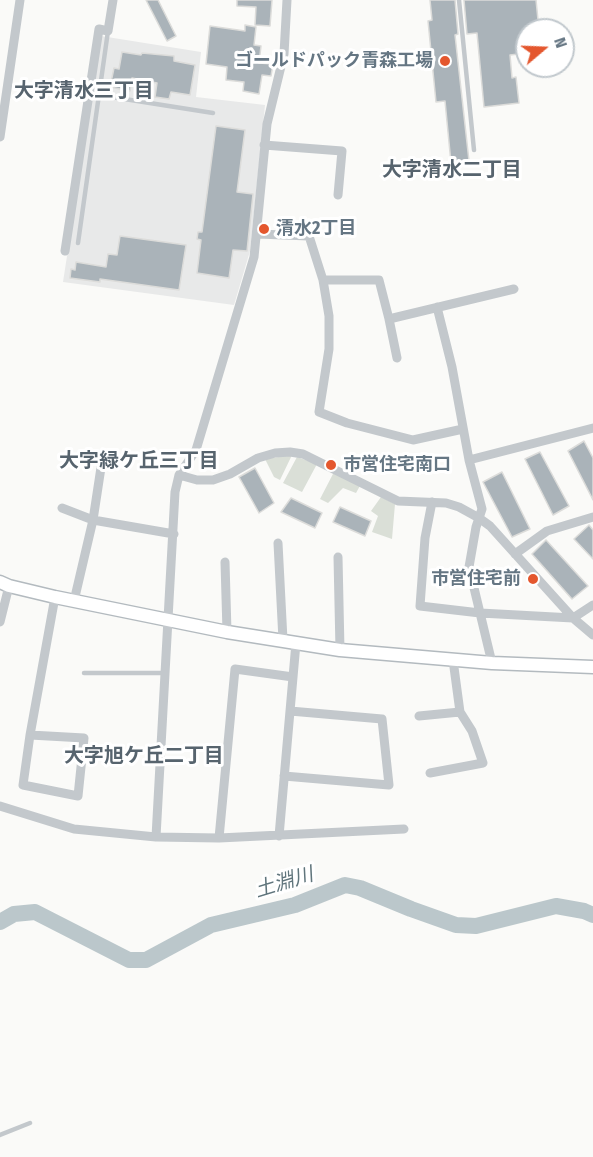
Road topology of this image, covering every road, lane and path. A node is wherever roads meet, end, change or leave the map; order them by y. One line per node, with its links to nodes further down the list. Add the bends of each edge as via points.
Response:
1 (20, 0): 8 (street)
2 (113, 0): 5 (street)
3 (287, 0): 9 (street, via 284,54)
4 (459, 0): 10 (lane)
5 (108, 31): 6 (lane); 14 (street, via 99,29)
6 (99, 95): 7 (lane); 13 (lane)
7 (213, 113)
8 (0, 136)
9 (264, 146): 11 (street, via 342,151); 12 (street)
10 (474, 150)
11 (338, 195)
12 (258, 234): 15 (street, via 309,236); 24 (street, via 196,450)
13 (78, 243)
14 (65, 250)
15 (322, 280): 18 (street, via 379,280); 21 (street, via 329,316 329,349 319,412 413,440)
16 (514, 289): 17 (street)
17 (437, 307): 18 (street); 21 (street)
18 (389, 319): 19 (street)
19 (397, 358)
20 (593, 428): 22 (street)
21 (463, 429): 22 (street)
22 (469, 459): 28 (street, via 482,509)
23 (102, 461): 29 (street)
24 (179, 475): 25 (street, via 213,480 258,458 290,452 303,454 398,501); 30 (street)
25 (432, 502): 28 (street, via 459,507); 39 (street, via 424,538 420,606)
26 (62, 508): 29 (street)
27 (593, 517): 32 (street, via 547,531)
28 (479, 518): 32 (street); 39 (street, via 469,567)
29 (93, 520): 30 (street); 37 (street)
30 (174, 534): 41 (street)
31 (278, 543): 45 (street)
32 (515, 554): 40 (street)
33 (338, 557): 47 (street)
34 (225, 562): 43 (street)
35 (4, 584): 36 (street); 42 (street)
36 (55, 597): 37 (street); 57 (street)
37 (74, 601): 41 (street)
38 (593, 605): 40 (street)
39 (480, 613): 40 (street); 49 (street)
40 (573, 618): 44 (street)
41 (167, 620): 43 (street); 52 (street)
42 (0, 622)
43 (227, 632): 45 (street)
44 (593, 635)
45 (283, 640): 46 (street)
46 (296, 644): 47 (street); 53 (street)
47 (340, 650): 48 (street)
48 (453, 660): 49 (street); 55 (street)
49 (492, 663): 50 (street)
50 (593, 667)
51 (84, 673): 52 (lane)
52 (164, 673): 63 (street)
53 (293, 677): 54 (street); 64 (street, via 235,669)
54 (290, 711): 59 (street); 59 (street, via 382,719 389,785)
55 (460, 712): 56 (street); 58 (street, via 472,731 483,763)
56 (419, 716)
57 (30, 735): 57 (street, via 84,738 78,796 23,785)
58 (430, 773)
59 (284, 776): 62 (street)
60 (0, 806): 63 (street, via 74,828)
61 (404, 829): 62 (street)
62 (279, 836): 64 (street)
63 (156, 837): 64 (street)
64 (219, 838)
65 (30, 1123): 66 (lane)
66 (0, 1135)

